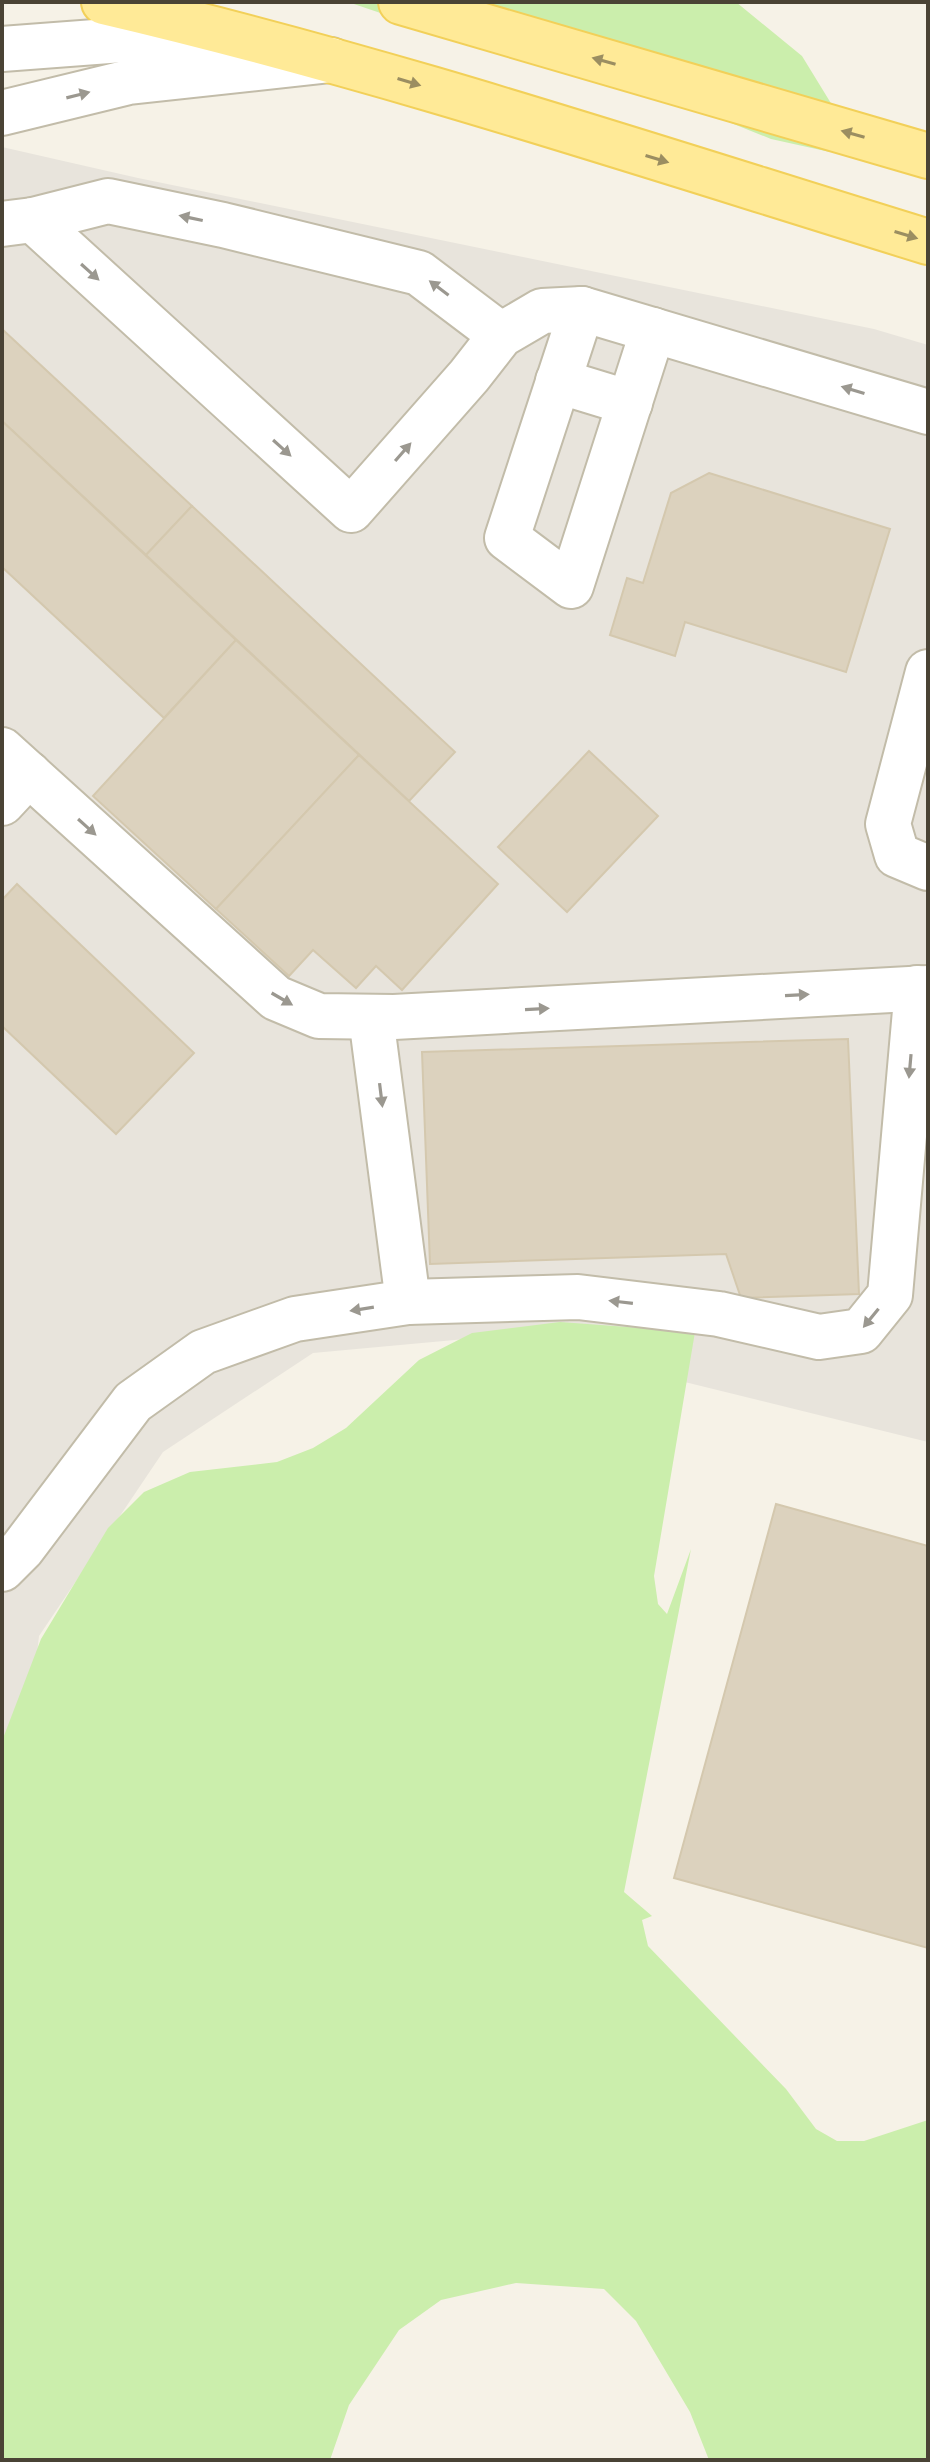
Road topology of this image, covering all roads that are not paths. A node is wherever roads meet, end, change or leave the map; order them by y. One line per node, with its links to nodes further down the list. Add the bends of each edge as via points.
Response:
1 (104, 2): 3 (main road)
2 (401, 2): 7 (main road, one-way to 2)
3 (231, 31): 4 (lane); 5 (main road)
4 (2, 49)
5 (334, 60): 6 (lane, one-way to 5, via 129,82); 9 (main road, one-way to 9)
6 (2, 113)
7 (928, 156)
8 (17, 222): 12 (lane, one-way to 8, via 419,273 223,225 108,201); 12 (lane, one-way to 12, via 351,510)
9 (928, 242)
10 (582, 309): 11 (lane); 12 (lane, via 542,311); 13 (lane)
11 (653, 330): 14 (lane); 15 (lane, one-way to 11)
12 (501, 335)
13 (558, 381): 14 (lane); 14 (lane, via 507,538 571,586)
14 (630, 403)
15 (928, 412)
16 (925, 689): 17 (lane)
17 (915, 769): 19 (lane, via 888,824 897,855)
18 (11, 776): 21 (lane, one-way to 21, via 276,998 319,1016)
19 (928, 868)
20 (923, 988): 21 (lane, one-way to 20); 22 (lane, one-way to 22, via 890,1295 861,1331 819,1337 719,1314 578,1297)
21 (371, 1017): 22 (lane, one-way to 22)
22 (408, 1302): 23 (lane, one-way to 23, via 295,1319 203,1352 133,1402)
23 (2, 1569)

